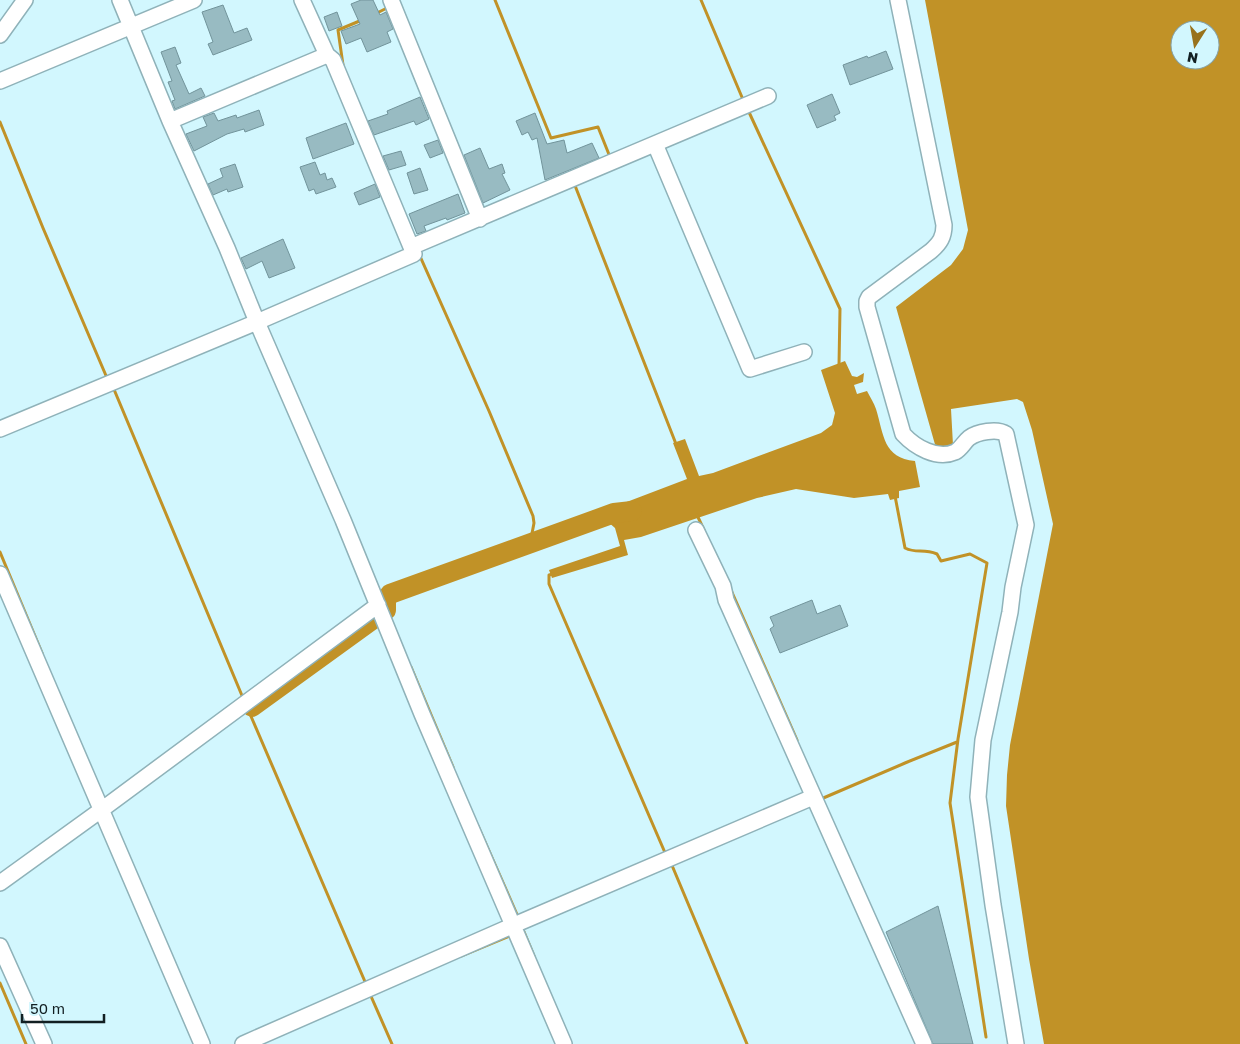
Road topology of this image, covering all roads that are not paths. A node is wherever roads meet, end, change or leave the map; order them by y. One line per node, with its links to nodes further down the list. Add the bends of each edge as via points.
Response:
1 (26, 0): 8 (street)
2 (120, 0): 7 (street)
3 (194, 0): 7 (street)
4 (302, 0): 9 (street)
5 (390, 0): 14 (street)
6 (898, 0): 32 (street, via 944,234 932,251 869,297 866,307 903,434 918,446 937,454 953,453 975,435 1002,431 1008,439 1026,524 983,740 978,797)
7 (131, 27): 10 (street); 12 (street)
8 (0, 35)
9 (327, 55): 12 (street); 15 (street, via 333,60)
10 (0, 81)
11 (768, 96): 13 (street)
12 (170, 121): 16 (street)
13 (655, 144): 14 (street); 17 (street, via 750,369)
14 (480, 219): 15 (street)
15 (414, 246): 16 (street, via 414,254)
16 (257, 322): 18 (street); 21 (street)
17 (804, 352)
18 (0, 430)
19 (696, 530): 22 (street)
20 (0, 574): 23 (street)
21 (380, 611): 23 (street); 25 (street)
22 (813, 797): 25 (street); 31 (street)
23 (104, 812): 24 (street); 28 (street)
24 (0, 883)
25 (514, 925): 29 (street); 30 (street)
26 (0, 946): 27 (street)
27 (44, 1044)
28 (202, 1044)
29 (243, 1044)
30 (564, 1044)
31 (924, 1044)
32 (1016, 1044)

